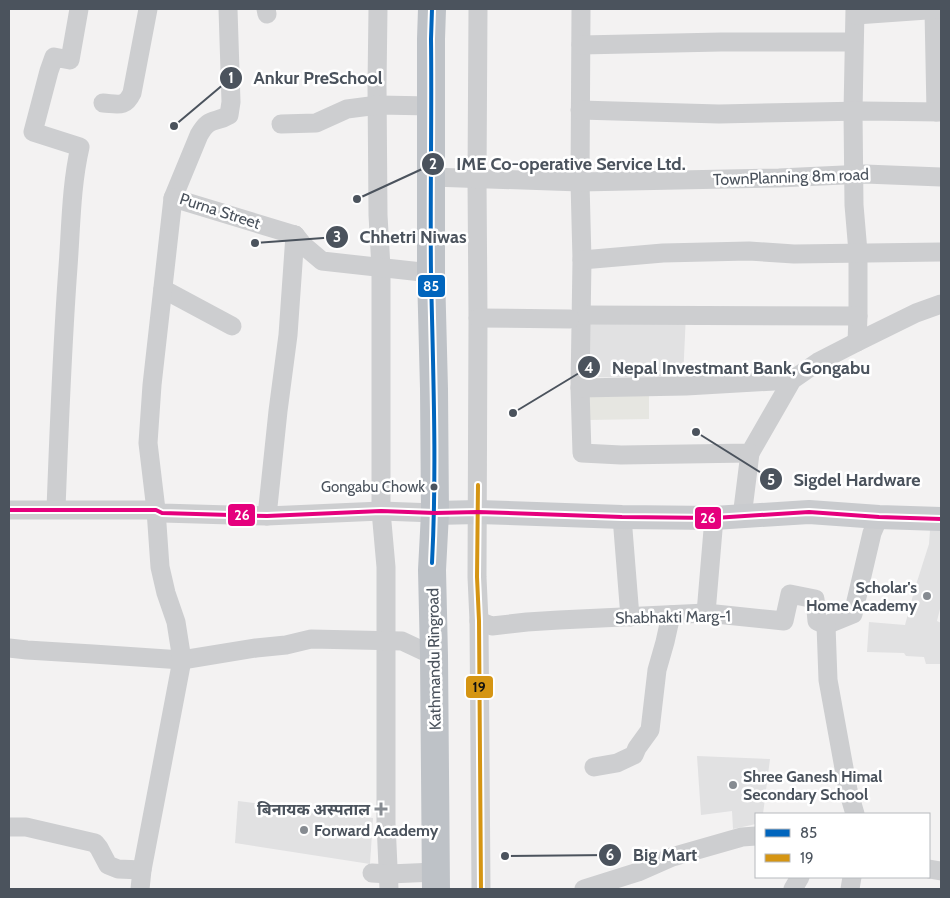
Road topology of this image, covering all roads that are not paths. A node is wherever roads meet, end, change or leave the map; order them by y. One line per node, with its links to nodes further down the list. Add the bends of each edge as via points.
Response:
1 (78, 9): 42 (street, via 70,60 54,57 33,132 80,147 76,163 64,327)
2 (148, 9): 12 (street, via 132,93 121,104)
3 (228, 9): 24 (street, Purna Street, via 229,115 204,126)
4 (378, 9): 13 (street)
5 (432, 9): 14 (highway, Kathmandu Ringroad)
6 (478, 9): 22 (street)
7 (581, 9): 11 (street)
8 (938, 9): 9 (street); 17 (street)
9 (855, 12): 10 (street)
10 (854, 42): 11 (street); 16 (street)
11 (581, 45): 15 (street)
12 (104, 102)
13 (378, 106): 14 (street); 18 (street, via 347,108 316,123); 29 (street)
14 (432, 106): 20 (highway, Kathmandu Ringroad)
15 (580, 110): 16 (street, via 719,114); 23 (street)
16 (853, 112): 17 (street); 19 (street)
17 (939, 112)
18 (280, 124)
19 (853, 174): 21 (street, TownPlanning 8m road); 23 (street, TownPlanning 8m road); 26 (street)
20 (432, 177): 22 (street, TownPlanning 8m road); 30 (highway, Kathmandu Ringroad)
21 (941, 177)
22 (477, 179): 23 (street, TownPlanning 8m road); 35 (street)
23 (580, 182): 28 (street)
24 (172, 198): 25 (street, Purna Street); 31 (street)
25 (295, 235): 29 (street, via 322,261); 47 (street, via 288,335)
26 (858, 252): 27 (street); 28 (street, via 692,252); 33 (street)
27 (941, 252)
28 (582, 260): 34 (street)
29 (380, 268): 30 (street); 44 (street)
30 (431, 273): 46 (highway, Kathmandu Ringroad)
31 (163, 289): 36 (street); 43 (street, via 148,442)
32 (941, 304): 37 (street)
33 (858, 316): 34 (street); 37 (street)
34 (576, 317): 35 (street); 39 (street)
35 (478, 318): 45 (street)
36 (232, 326)
37 (857, 342): 38 (street)
38 (792, 380): 39 (street); 40 (street)
39 (580, 388): 40 (street, via 582,453)
40 (750, 453): 49 (street)
41 (9, 510): 42 (street)
42 (56, 510): 43 (street)
43 (156, 510): 47 (street, via 162,513); 61 (street, via 160,567 176,622)
44 (381, 511): 46 (street); 47 (street); 58 (street)
45 (478, 512): 46 (main road); 48 (main road); 56 (street)
46 (435, 513): 60 (highway, Kathmandu Ringroad, via 432,570)
47 (267, 516)
48 (622, 516): 51 (main road); 55 (street)
49 (742, 517): 50 (main road, via 809,512); 51 (main road)
50 (878, 517): 52 (main road); 57 (street, via 853,614)
51 (714, 518): 53 (street)
52 (941, 519)
53 (706, 613): 54 (street, Shabhakti Marg-1); 57 (street, Shabhakti Marg-1, via 784,621 790,594 815,599 817,620)
54 (671, 615): 55 (street, Shabhakti Marg-1); 62 (street, via 657,670 650,730 634,756 617,764)
55 (630, 617): 56 (street, Shabhakti Marg-1, via 492,626)
56 (479, 621): 71 (street)
57 (826, 625): 63 (street, Shabhakti Marg-1, via 828,680)
58 (387, 641): 60 (street, via 402,641); 61 (street, via 311,639); 68 (street)
59 (9, 648): 61 (street)
60 (434, 656): 69 (highway, Kathmandu Ringroad)
61 (182, 660): 66 (street)
62 (594, 767)
63 (855, 813)
64 (9, 827): 66 (street, via 26,827 95,843 108,865 118,869)
65 (755, 836): 72 (street, via 672,857)
66 (142, 870): 70 (street)
67 (799, 878): 73 (street)
68 (384, 879): 69 (street)
69 (436, 880)
70 (140, 889)
71 (481, 889)
72 (584, 889)
73 (793, 889)

